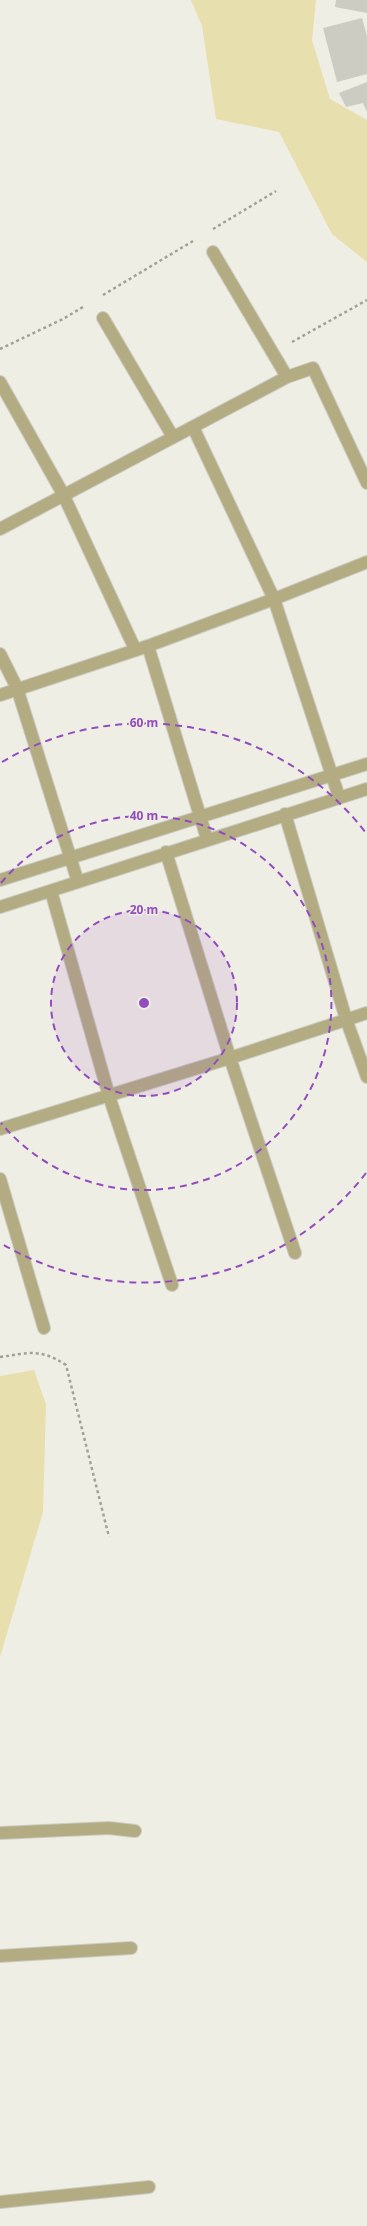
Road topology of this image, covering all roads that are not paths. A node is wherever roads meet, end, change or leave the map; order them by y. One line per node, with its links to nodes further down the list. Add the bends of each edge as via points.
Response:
1 (213, 252): 3 (street)
2 (103, 318): 6 (street)
3 (287, 377): 5 (street); 7 (street, via 313,368)
4 (0, 382): 8 (street)
5 (193, 427): 6 (street); 11 (street)
6 (173, 437): 8 (street)
7 (367, 483)
8 (63, 494): 9 (street); 13 (street)
9 (0, 529)
10 (367, 562): 11 (street)
11 (274, 599): 12 (street); 18 (street)
12 (148, 646): 13 (street); 22 (street)
13 (135, 649): 15 (street)
14 (0, 654): 15 (street)
15 (17, 688): 16 (street); 25 (street)
16 (0, 695)
17 (367, 764): 18 (street)
18 (332, 776): 20 (street); 22 (street)
19 (367, 789): 20 (street)
20 (340, 797): 21 (street)
21 (285, 814): 23 (street); 31 (street)
22 (200, 816): 23 (street); 25 (street)
23 (206, 839): 24 (street)
24 (166, 852): 27 (street); 32 (street)
25 (70, 858): 26 (street); 27 (street)
26 (0, 880)
27 (78, 882): 28 (street)
28 (51, 891): 29 (street); 34 (street)
29 (0, 907)
30 (367, 1013): 31 (street)
31 (346, 1019): 32 (street); 33 (street)
32 (230, 1058): 34 (street); 37 (street)
33 (367, 1077)
34 (109, 1096): 35 (street); 38 (street)
35 (0, 1129)
36 (0, 1179): 39 (street)
37 (295, 1253)
38 (172, 1285)
39 (44, 1328)
40 (135, 1831): 41 (street, via 109,1828)
41 (0, 1833)
42 (131, 1948): 43 (street)
43 (0, 1956)
44 (149, 2187): 45 (street)
45 (0, 2202)

